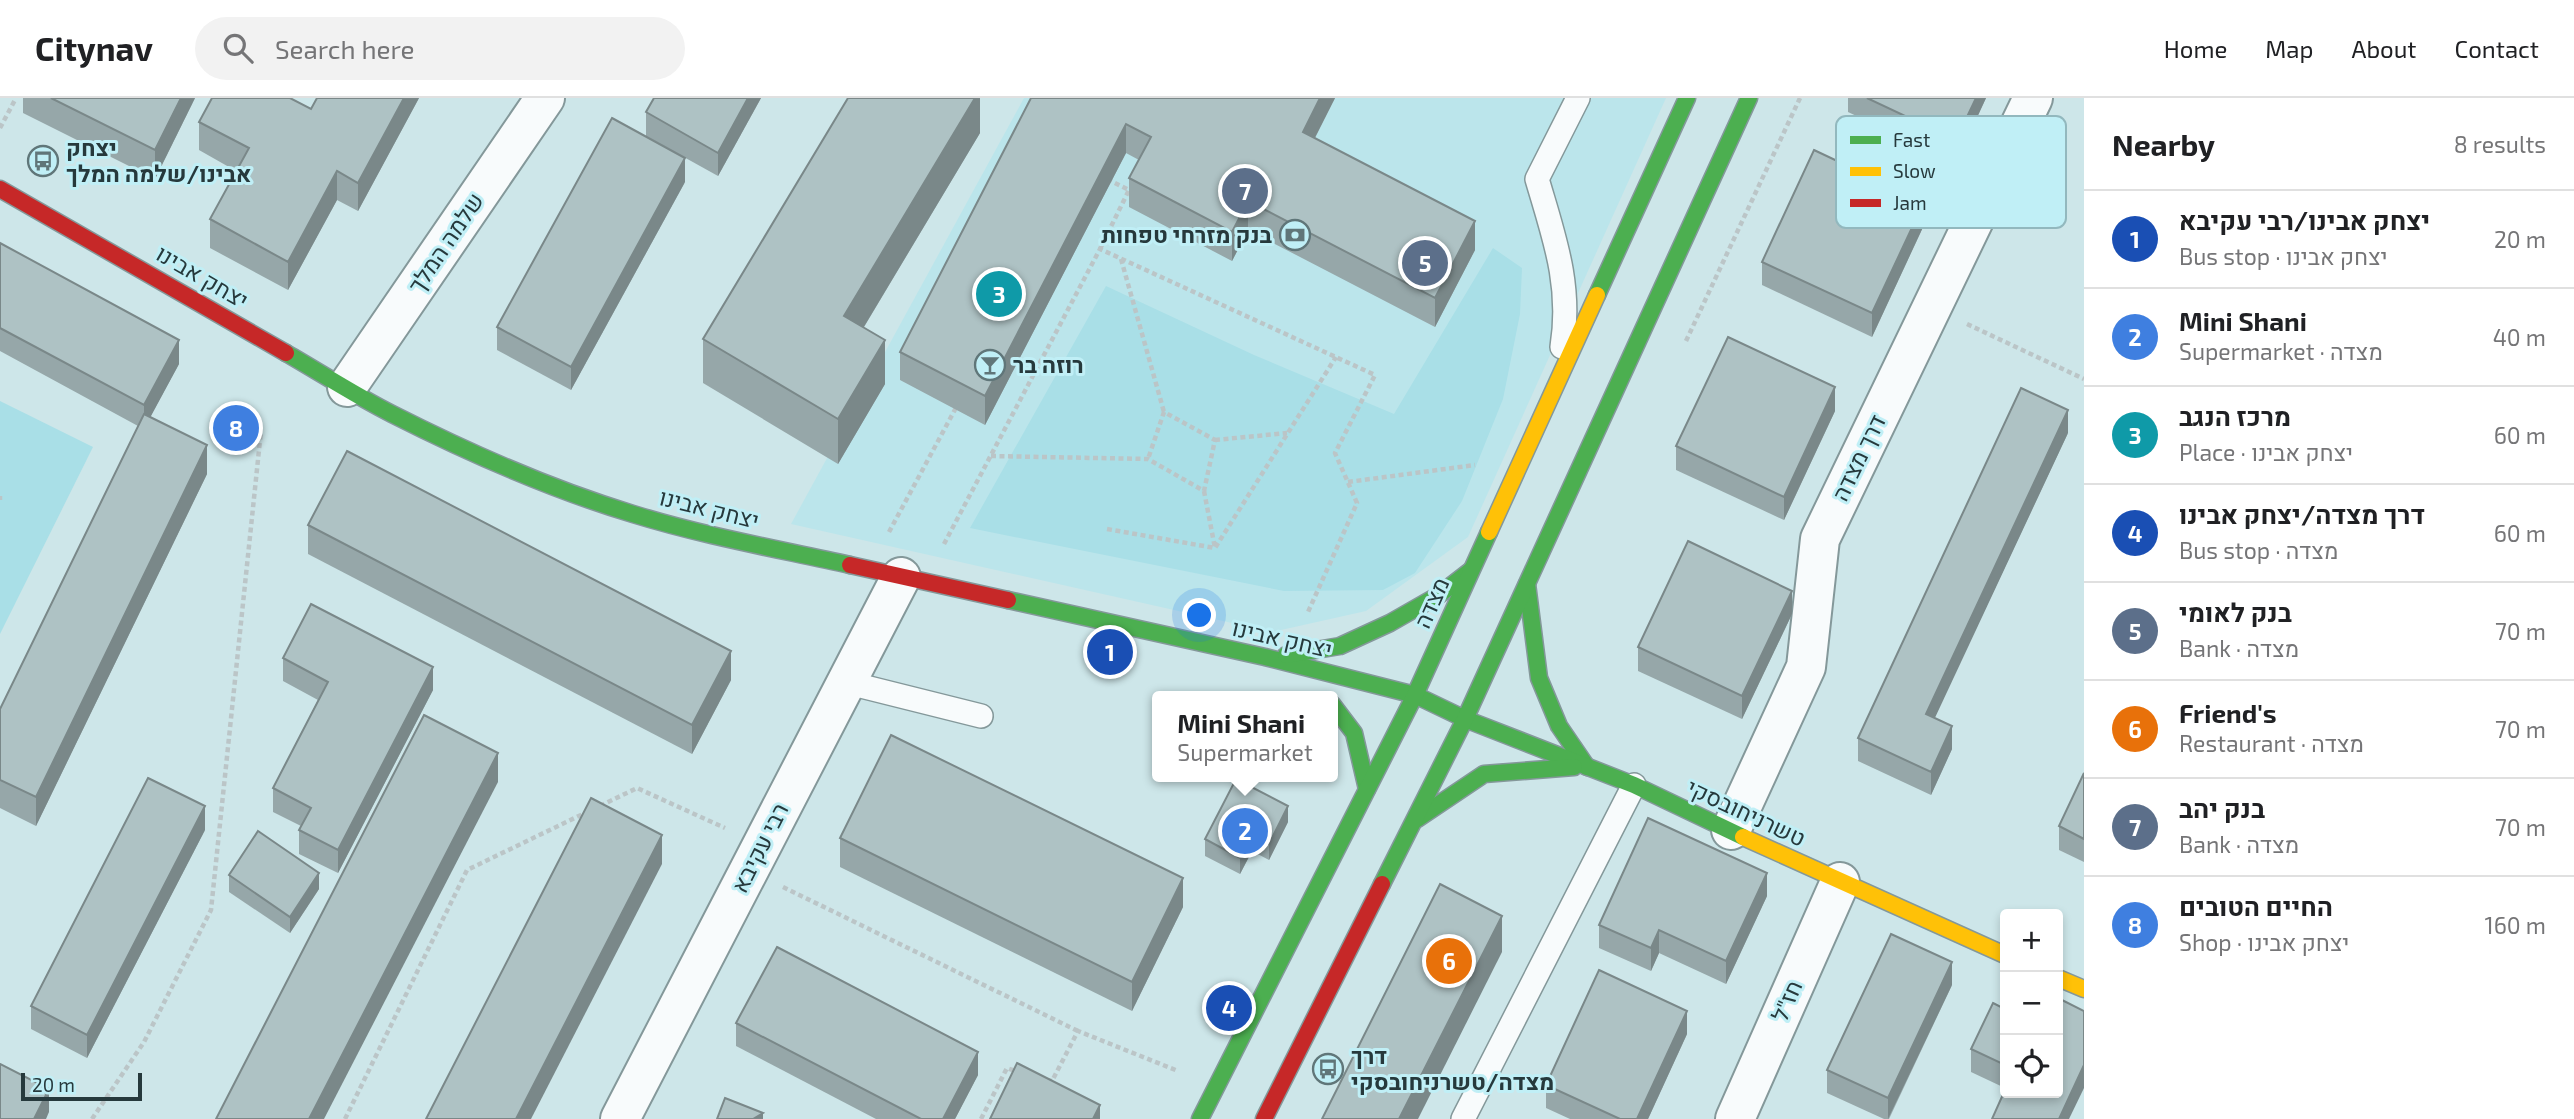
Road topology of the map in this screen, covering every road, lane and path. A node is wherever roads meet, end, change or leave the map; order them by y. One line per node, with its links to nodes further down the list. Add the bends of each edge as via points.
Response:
1 (16, 98): 8 (path)
2 (545, 98): 17 (street, שלמה המלך)
3 (1578, 98): 18 (lane, via 1537,179 1563,269 1566,326)
4 (1687, 98): 18 (main road, מצדה)
5 (1749, 98): 33 (main road)
6 (2033, 98): 7 (street, דרך מצדה)
7 (2024, 116)
8 (0, 128)
9 (1095, 173): 12 (path, via 1129,190)
10 (0, 189): 17 (main road, יצחק אבינו)
11 (1970, 228): 14 (street, דרך מצדה)
12 (1100, 249): 13 (path); 24 (path)
13 (1121, 258): 15 (path); 20 (path)
14 (1932, 307): 16 (path); 46 (street, דרך מצדה, via 1820,539 1806,667)
15 (1336, 357): 22 (path); 27 (path, via 1375,374 1335,453)
16 (2084, 379)
17 (347, 387): 32 (main road, יצחק אבינו, via 490,461 633,514)
18 (1556, 387): 25 (main road, מצדה)
19 (960, 399): 32 (path)
20 (1164, 412): 23 (path); 26 (path)
21 (261, 431): 56 (path, via 211,910 144,1042)
22 (1288, 433): 23 (path); 30 (path)
23 (1214, 440): 28 (path)
24 (990, 456): 26 (path); 32 (path)
25 (1523, 458): 27 (path); 31 (main road, מצדה)
26 (1148, 459): 28 (path)
27 (1348, 482): 34 (path, via 1357,503)
28 (1204, 491): 30 (path)
29 (1107, 529): 30 (path)
30 (1214, 548)
31 (1472, 570): 34 (main road, via 1439,595 1340,646); 38 (main road, מצדה)
32 (898, 576): 35 (main road, יצחק אבינו); 37 (street, רבי עקיבא)
33 (1527, 584): 41 (main road); 42 (main road, via 1539,678 1559,726)
34 (1288, 654): 35 (main road)
35 (1265, 657): 36 (main road); 38 (main road, יצחק אבינו)
36 (1299, 681)
37 (845, 682): 40 (lane); 47 (street, רבי עקיבא)
38 (1415, 695): 41 (main road, יצחק אבינו); 44 (main road, מצדה)
39 (1338, 712): 44 (main road, via 1354,733)
40 (981, 716)
41 (1465, 719): 42 (main road, טשרניחובסקי); 45 (main road)
42 (1587, 767): 43 (main road, טשרניחובסקי); 45 (main road, via 1484,774)
43 (1634, 785): 46 (main road, טשרניחובסקי); 62 (lane)
44 (1367, 789): 55 (main road, מצדה)
45 (1416, 820): 61 (main road)
46 (1731, 830): 48 (main road, טשרניחובסקי)
47 (755, 857): 52 (path); 57 (path, via 637,788 467,870); 58 (street, רבי עקיבא)
48 (1840, 882): 49 (main road, טשרניחובסקי); 63 (street, חז"ל)
49 (2000, 953)
50 (2063, 980): 51 (main road)
51 (2084, 989)
52 (1078, 1031): 54 (path, via 1052,1081); 55 (path)
53 (1030, 1075): 59 (path, via 1007,1068)
54 (1041, 1078)
55 (1216, 1087): 60 (main road, מצדה)
56 (92, 1119)
57 (345, 1119)
58 (620, 1119)
59 (981, 1119)
60 (1200, 1119)
61 (1264, 1119)
62 (1463, 1119)
63 (1735, 1119)

